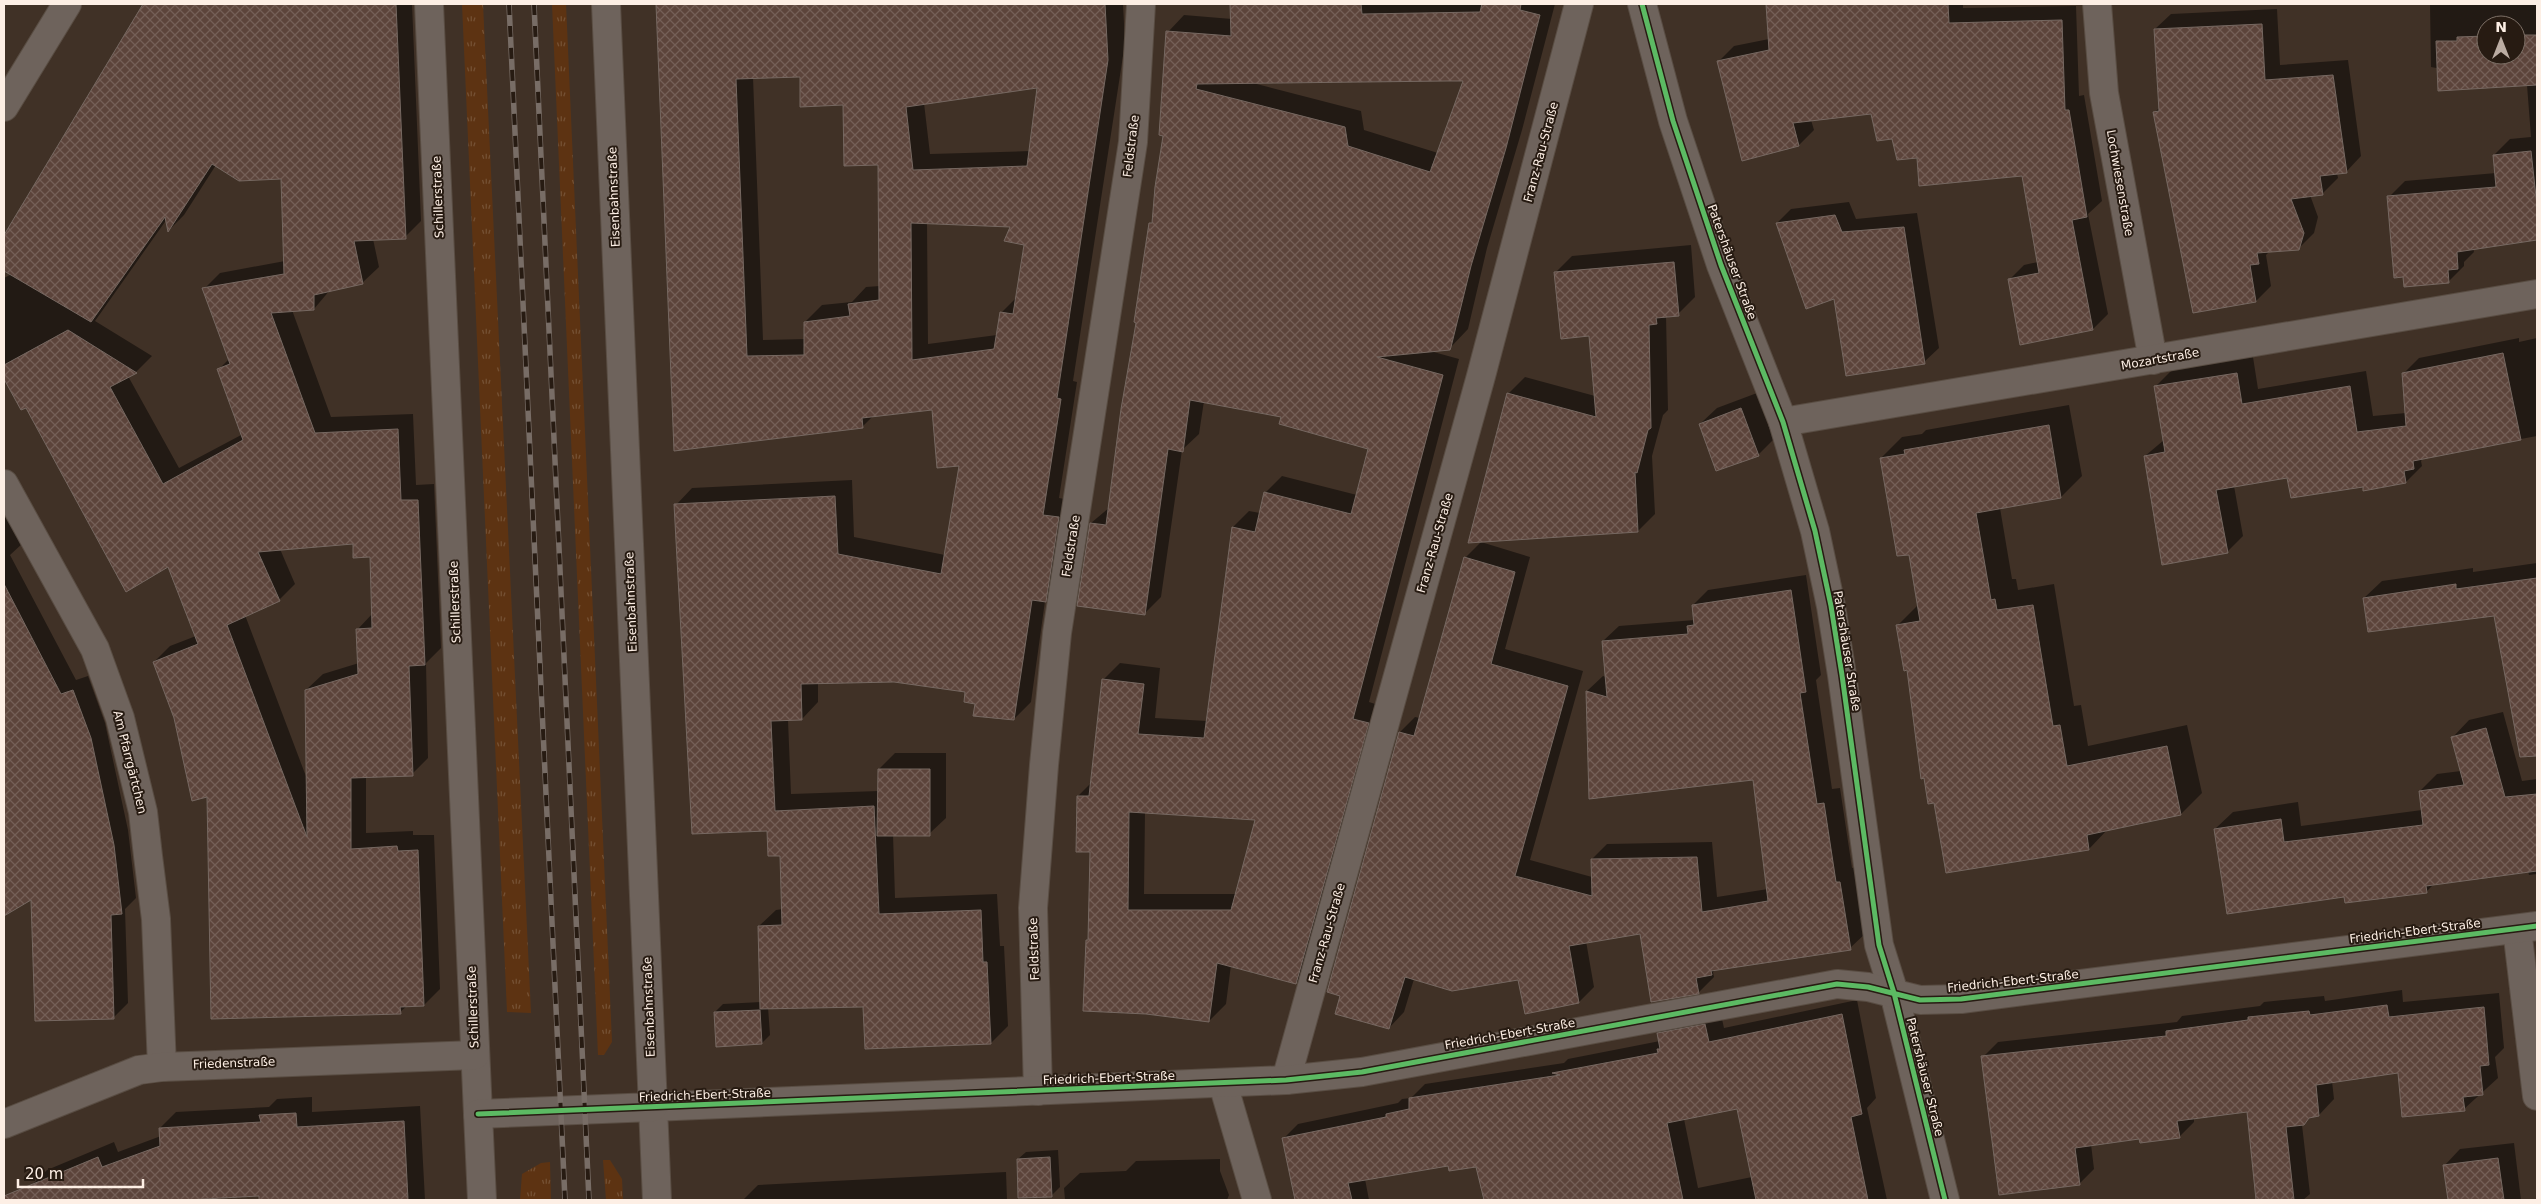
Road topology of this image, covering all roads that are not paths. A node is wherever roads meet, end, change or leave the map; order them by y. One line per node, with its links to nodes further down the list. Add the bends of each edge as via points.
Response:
1 (67, 4): 8 (street)
2 (429, 4): 15 (street, Schillerstraße)
3 (606, 4): 21 (street, Eisenbahnstraße)
4 (1141, 4): 19 (street, Feldstraße, via 1132,142 1058,632 1044,765 1033,908)
5 (1579, 4): 17 (street, Franz-Rau-Straße, via 1481,376)
6 (1642, 4): 11 (street, Patershäuser Straße, via 1673,121 1721,265)
7 (2097, 4): 10 (street, Lochwiesenstraße, via 2104,94)
8 (4, 107)
9 (2537, 294): 10 (street, Mozartstraße)
10 (2154, 360): 11 (street, Mozartstraße)
11 (1783, 422): 14 (street, Patershäuser Straße, via 1831,606 1879,945)
12 (4, 484): 16 (street, Am Pfarrgärtchen, via 94,649 120,718 143,812 156,920)
13 (2527, 927): 14 (street, Friedrich-Ebert-Straße, via 1961,999 1920,1000); 20 (street)
14 (1894, 993): 17 (street, Friedrich-Ebert-Straße, via 1868,986 1837,984 1362,1072); 27 (street, Patershäuser Straße)
15 (475, 1055): 16 (street, Friedenstraße); 22 (street, Schillerstraße)
16 (162, 1067): 23 (street, Friedenstraße, via 132,1073)
17 (1286, 1080): 18 (street, Friedrich-Ebert-Straße)
18 (1223, 1084): 19 (street, Friedrich-Ebert-Straße); 26 (street)
19 (1038, 1091): 21 (street, Friedrich-Ebert-Straße)
20 (2537, 1096)
21 (653, 1107): 22 (street, Friedrich-Ebert-Straße); 25 (street, Eisenbahnstraße)
22 (478, 1114): 24 (street, Schillerstraße)
23 (4, 1124)
24 (482, 1200)
25 (657, 1200)
26 (1257, 1200)
27 (1946, 1200)

